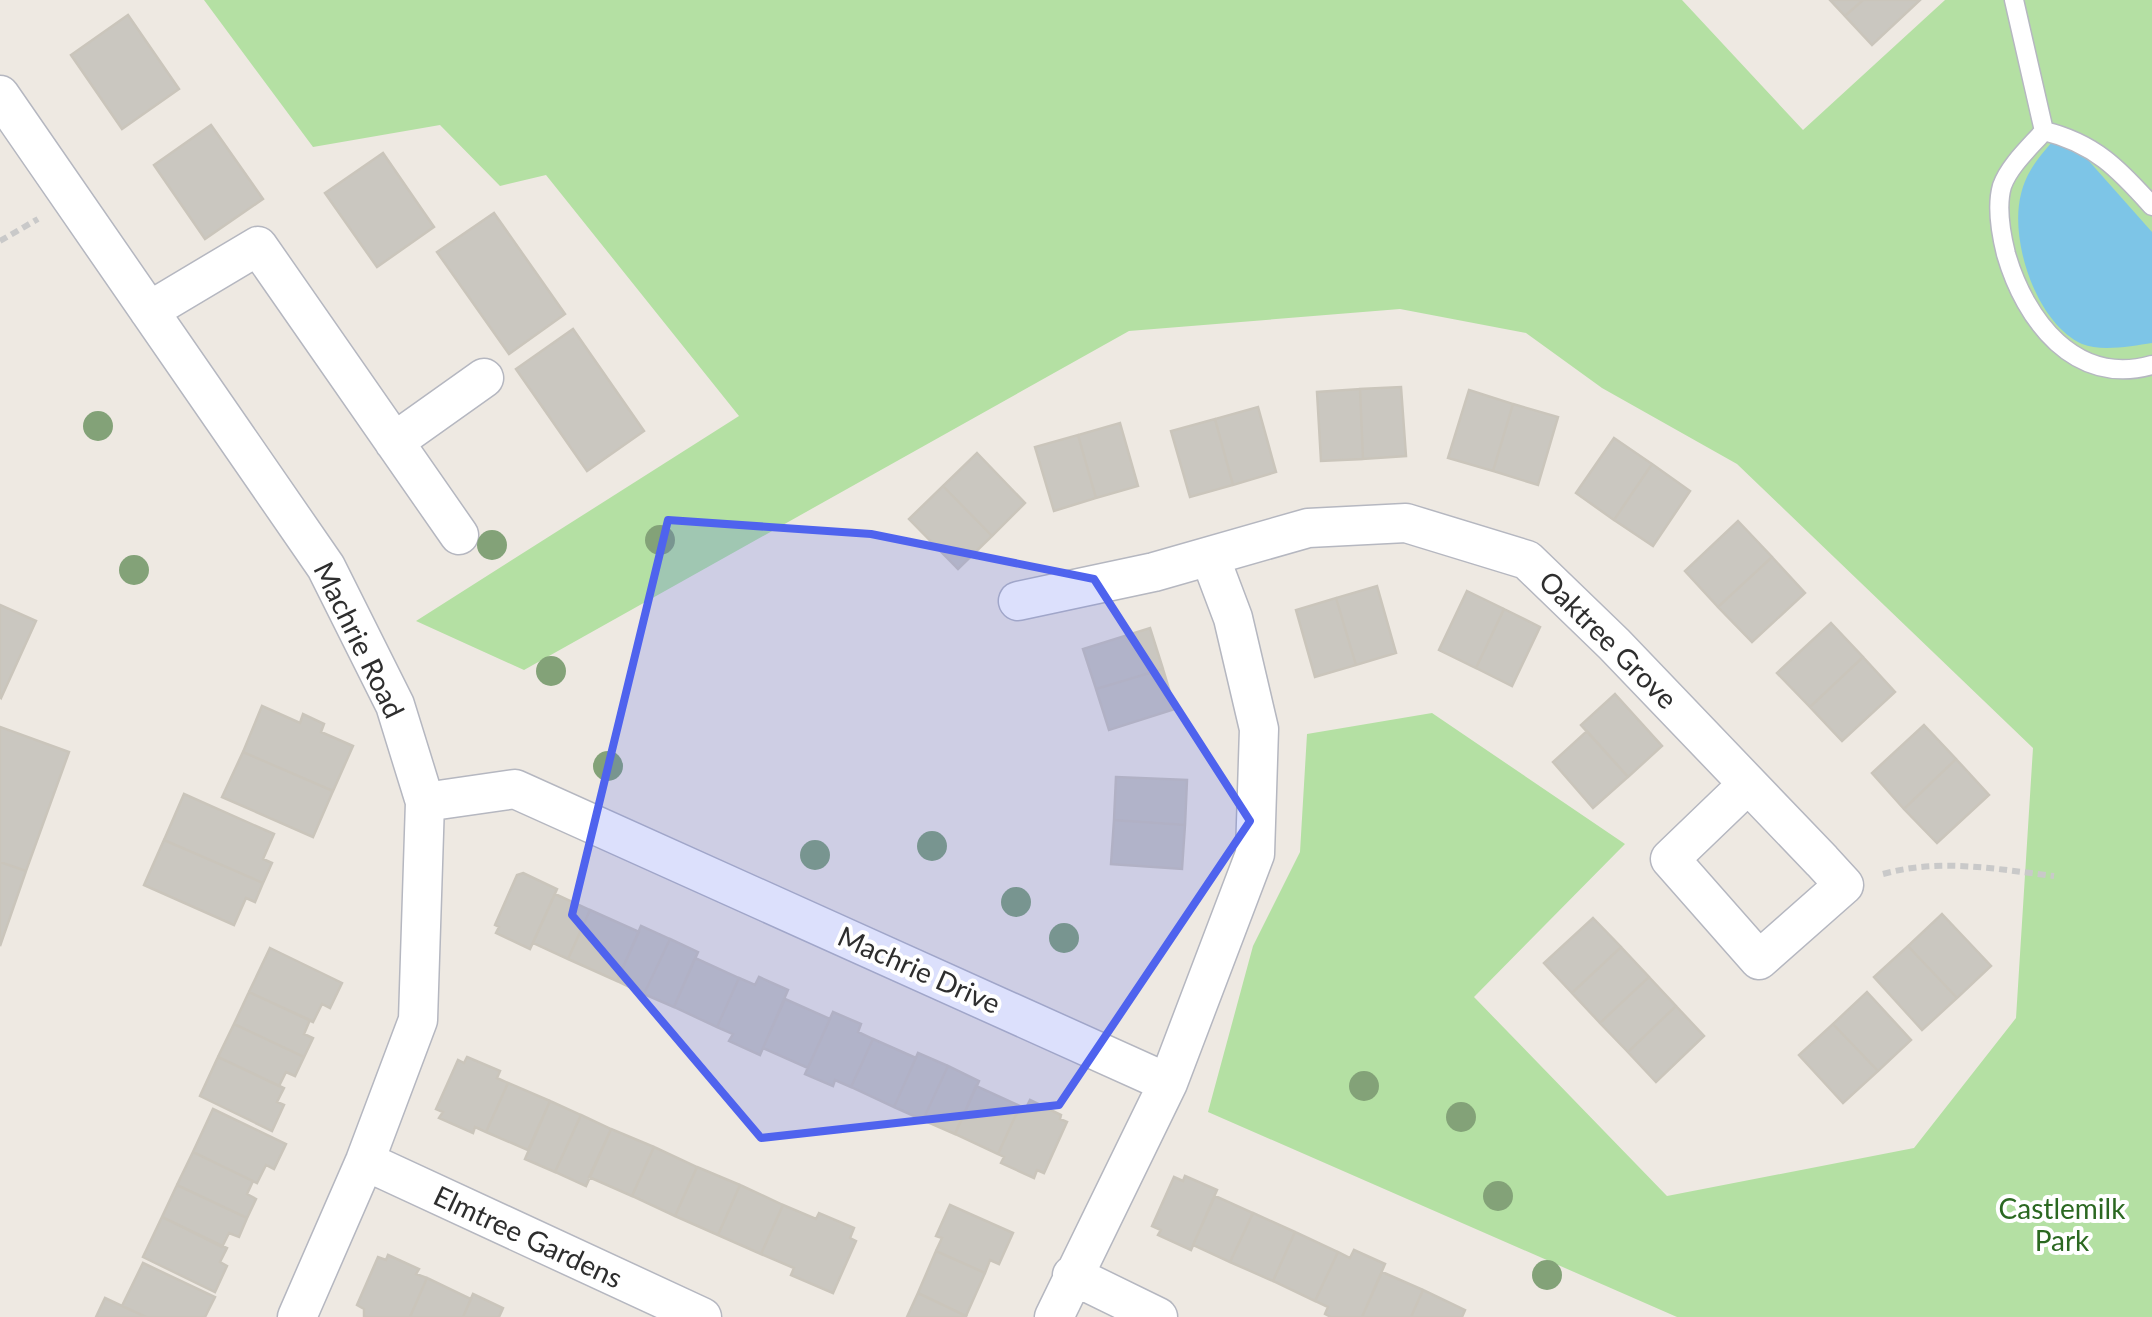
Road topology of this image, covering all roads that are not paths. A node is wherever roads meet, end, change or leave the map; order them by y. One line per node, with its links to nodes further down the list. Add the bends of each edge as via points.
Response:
1 (2014, 0): 3 (lane)
2 (0, 95): 5 (street, Machrie Road)
3 (2044, 131): 4 (lane, via 2076,139 2113,162); 6 (lane, via 2002,186 2000,232 2016,291 2034,321 2090,366)
4 (2152, 206)
5 (149, 311): 8 (street, via 258,246); 13 (street, Machrie Road, via 326,567 395,706)
6 (2152, 365)
7 (484, 378): 8 (street)
8 (394, 442): 9 (street)
9 (459, 535)
10 (1210, 557): 11 (street, Oaktree Grove); 12 (street, Oaktree Grove, via 1308,528 1406,522 1527,560); 14 (street, via 1233,618 1259,729 1255,854)
11 (1018, 601)
12 (1748, 784): 12 (street, Oaktree Grove, via 1844,886 1759,960 1670,859)
13 (425, 802): 14 (street, Machrie Drive, via 515,788); 15 (street, Machrie Road, via 418,1020)
14 (1168, 1082): 16 (street)
15 (365, 1162): 17 (street, Elmtree Gardens); 18 (street, Machrie Road)
16 (1072, 1275): 19 (street); 20 (street)
17 (694, 1315)
18 (298, 1317)
19 (1054, 1317)
20 (1158, 1317)

